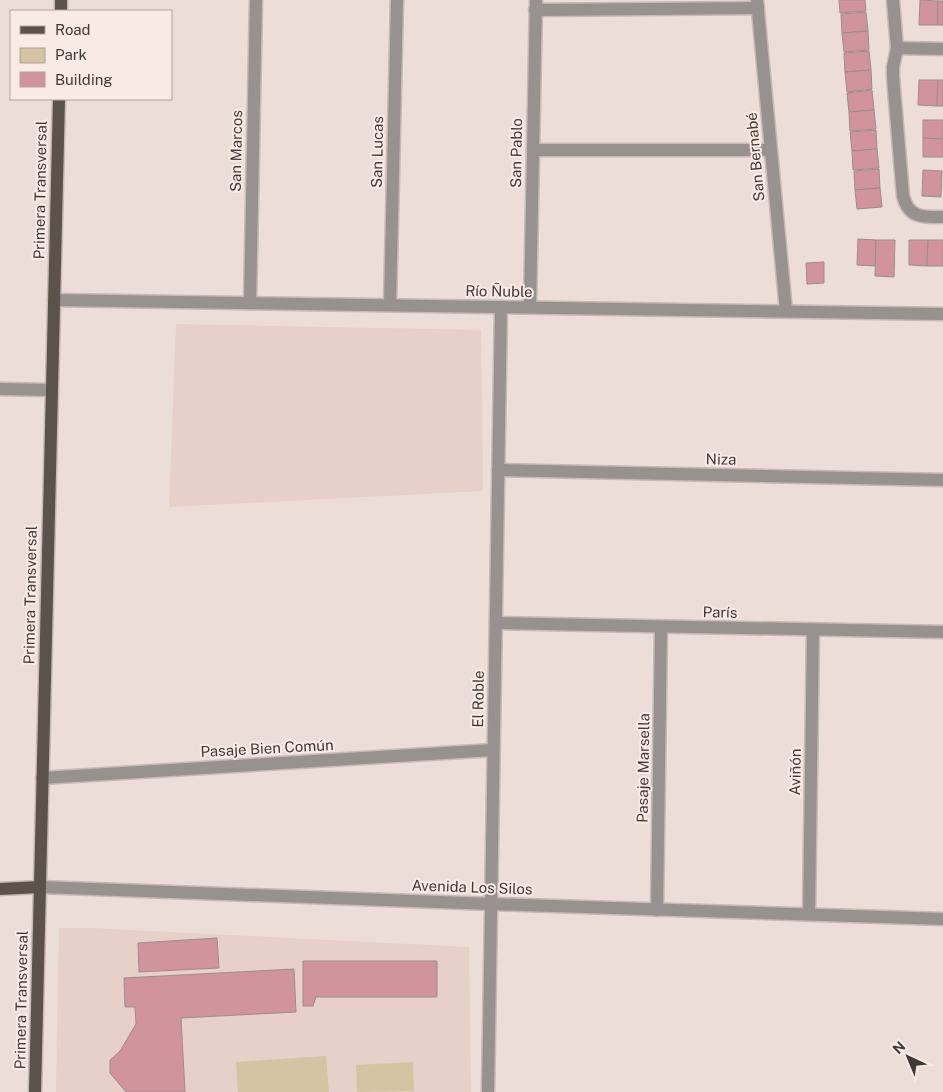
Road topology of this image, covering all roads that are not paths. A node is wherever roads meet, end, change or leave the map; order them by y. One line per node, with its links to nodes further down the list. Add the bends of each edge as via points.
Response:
1 (256, 0): 13 (street, San Marcos)
2 (397, 0): 14 (street, San Lucas)
3 (893, 0): 6 (street)
4 (758, 4): 5 (street); 10 (street, San Bernabé)
5 (536, 5): 9 (street, San Pablo)
6 (897, 48): 7 (street); 11 (street, via 893,78 905,204 915,214)
7 (943, 49)
8 (59, 100): 12 (main road, Primera Transversal)
9 (533, 150): 10 (street); 16 (street, San Pablo)
10 (771, 150): 17 (street, San Bernabé)
11 (943, 217)
12 (54, 300): 13 (street, Río Ñuble); 20 (main road, Primera Transversal)
13 (250, 303): 14 (street, Río Ñuble)
14 (390, 305): 15 (street, Río Ñuble)
15 (501, 307): 16 (street, Río Ñuble); 21 (street, El Roble)
16 (530, 307): 17 (street, Río Ñuble)
17 (786, 312): 18 (street, Río Ñuble)
18 (943, 314)
19 (0, 389): 20 (street)
20 (52, 390): 28 (main road, Primera Transversal)
21 (498, 470): 22 (street, Niza); 23 (street, El Roble)
22 (943, 480)
23 (496, 624): 24 (street, París); 27 (street, El Roble)
24 (661, 627): 25 (street, París); 32 (street, Pasaje Marsella)
25 (813, 630): 26 (street, París); 33 (street, Aviñón)
26 (943, 632)
27 (494, 750): 28 (street, Pasaje Bien Común); 31 (street, El Roble)
28 (42, 778): 29 (main road, Primera Transversal)
29 (40, 887): 30 (main road, Avenida Los Silos); 31 (street, Avenida Los Silos); 35 (main road, Primera Transversal)
30 (0, 889)
31 (491, 904): 32 (street, Avenida Los Silos); 36 (street, El Roble)
32 (657, 910): 33 (street, Avenida Los Silos)
33 (809, 914): 34 (street, Avenida Los Silos)
34 (943, 919)
35 (35, 1092)
36 (488, 1092)

